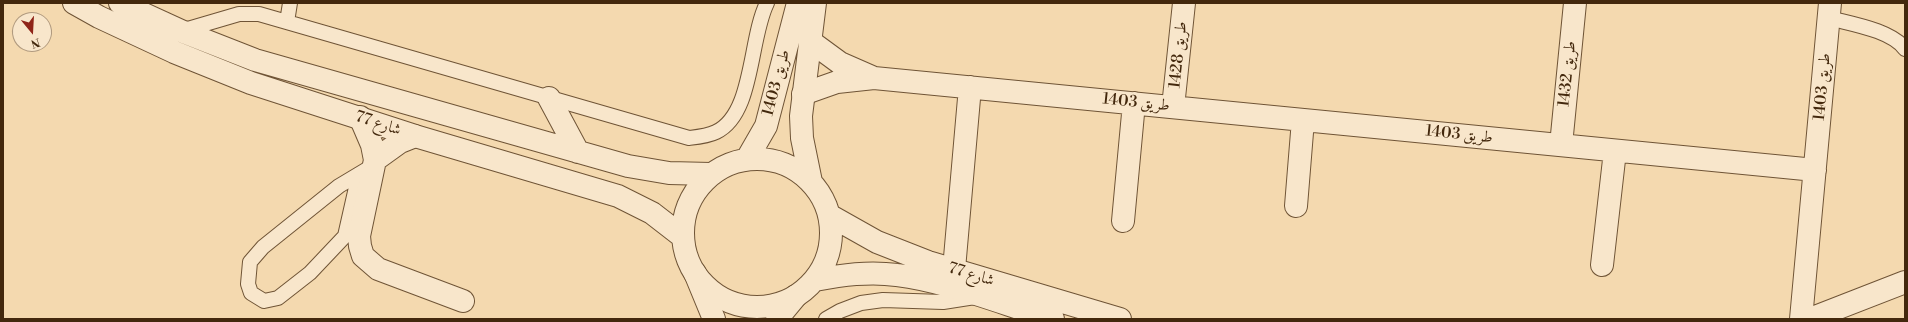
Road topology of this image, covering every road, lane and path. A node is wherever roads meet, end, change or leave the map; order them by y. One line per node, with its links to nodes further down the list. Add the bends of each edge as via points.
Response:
1 (74, 3): 20 (street, شارع 77, via 174,52 244,80)
2 (120, 3): 11 (street, شارع 77)
3 (290, 3): 10 (lane)
4 (767, 3): 17 (lane, via 758,28 742,102 728,125 716,132 703,137 689,138)
5 (798, 3): 26 (street, طريق 1403, via 766,126)
6 (815, 3): 12 (street, طريق 1403)
7 (1184, 3): 19 (street, طريق 1428)
8 (1575, 3): 23 (street, طريق 1432)
9 (1830, 10): 13 (lane, via 1886,35); 28 (street, طريق 1403)
10 (287, 22): 11 (lane, via 249,13 229,16); 17 (lane)
11 (182, 31): 25 (street, شارع 77, via 255,60)
12 (810, 42): 14 (street, طريق 1403, via 840,62); 16 (street, طريق 1403)
13 (1905, 49)
14 (874, 78): 15 (street, طريق 1403); 16 (street, طريق 1403, via 837,82)
15 (970, 87): 18 (street, طريق 1403); 36 (street)
16 (803, 94): 30 (street, طريق 1403, via 802,138)
17 (549, 98): 25 (street)
18 (1134, 103): 19 (street, طريق 1403); 33 (street)
19 (1173, 107): 21 (street, طريق 1403)
20 (360, 118): 22 (street, شارع 77); 27 (street, via 372,145)
21 (1303, 120): 23 (street, طريق 1403); 31 (street)
22 (415, 136): 27 (street, via 387,150); 34 (street, شارع 77, via 618,196 652,213)
23 (1561, 145): 24 (street, طريق 1403)
24 (1615, 151): 28 (street, طريق 1403); 35 (street)
25 (578, 152): 29 (street, شارع 77, via 649,170)
26 (747, 160): 29 (street, via 728,165); 30 (street, via 765,159 782,163 797,170)
27 (369, 167): 27 (lane, via 339,186 263,247 250,262 248,284 251,292 264,301 278,298 310,273 345,236); 42 (street, via 359,236 363,256 378,270)
28 (1815, 170): 48 (street, طريق 1403)
29 (711, 174): 34 (street, via 689,203)
30 (811, 182): 32 (street, via 822,197)
31 (1296, 206)
32 (829, 215): 36 (street, شارع 77, via 877,242); 38 (street, via 831,238 827,260)
33 (1123, 221)
34 (683, 237): 37 (street, via 687,256)
35 (1602, 265)
36 (954, 269): 47 (street, شارع 77)
37 (695, 273): 40 (street, via 710,290 729,302 752,307 775,305); 43 (street)
38 (815, 280): 40 (street); 41 (street, شارع 77, via 855,274 896,274 923,279)
39 (1905, 282): 49 (street)
40 (796, 296): 44 (street)
41 (979, 296): 45 (lane, via 943,302 883,300 861,303); 46 (street, شارع 77)
42 (463, 301)
43 (714, 319)
44 (777, 319)
45 (826, 319)
46 (1053, 319)
47 (1120, 319)
48 (1801, 319)
49 (1810, 319)

